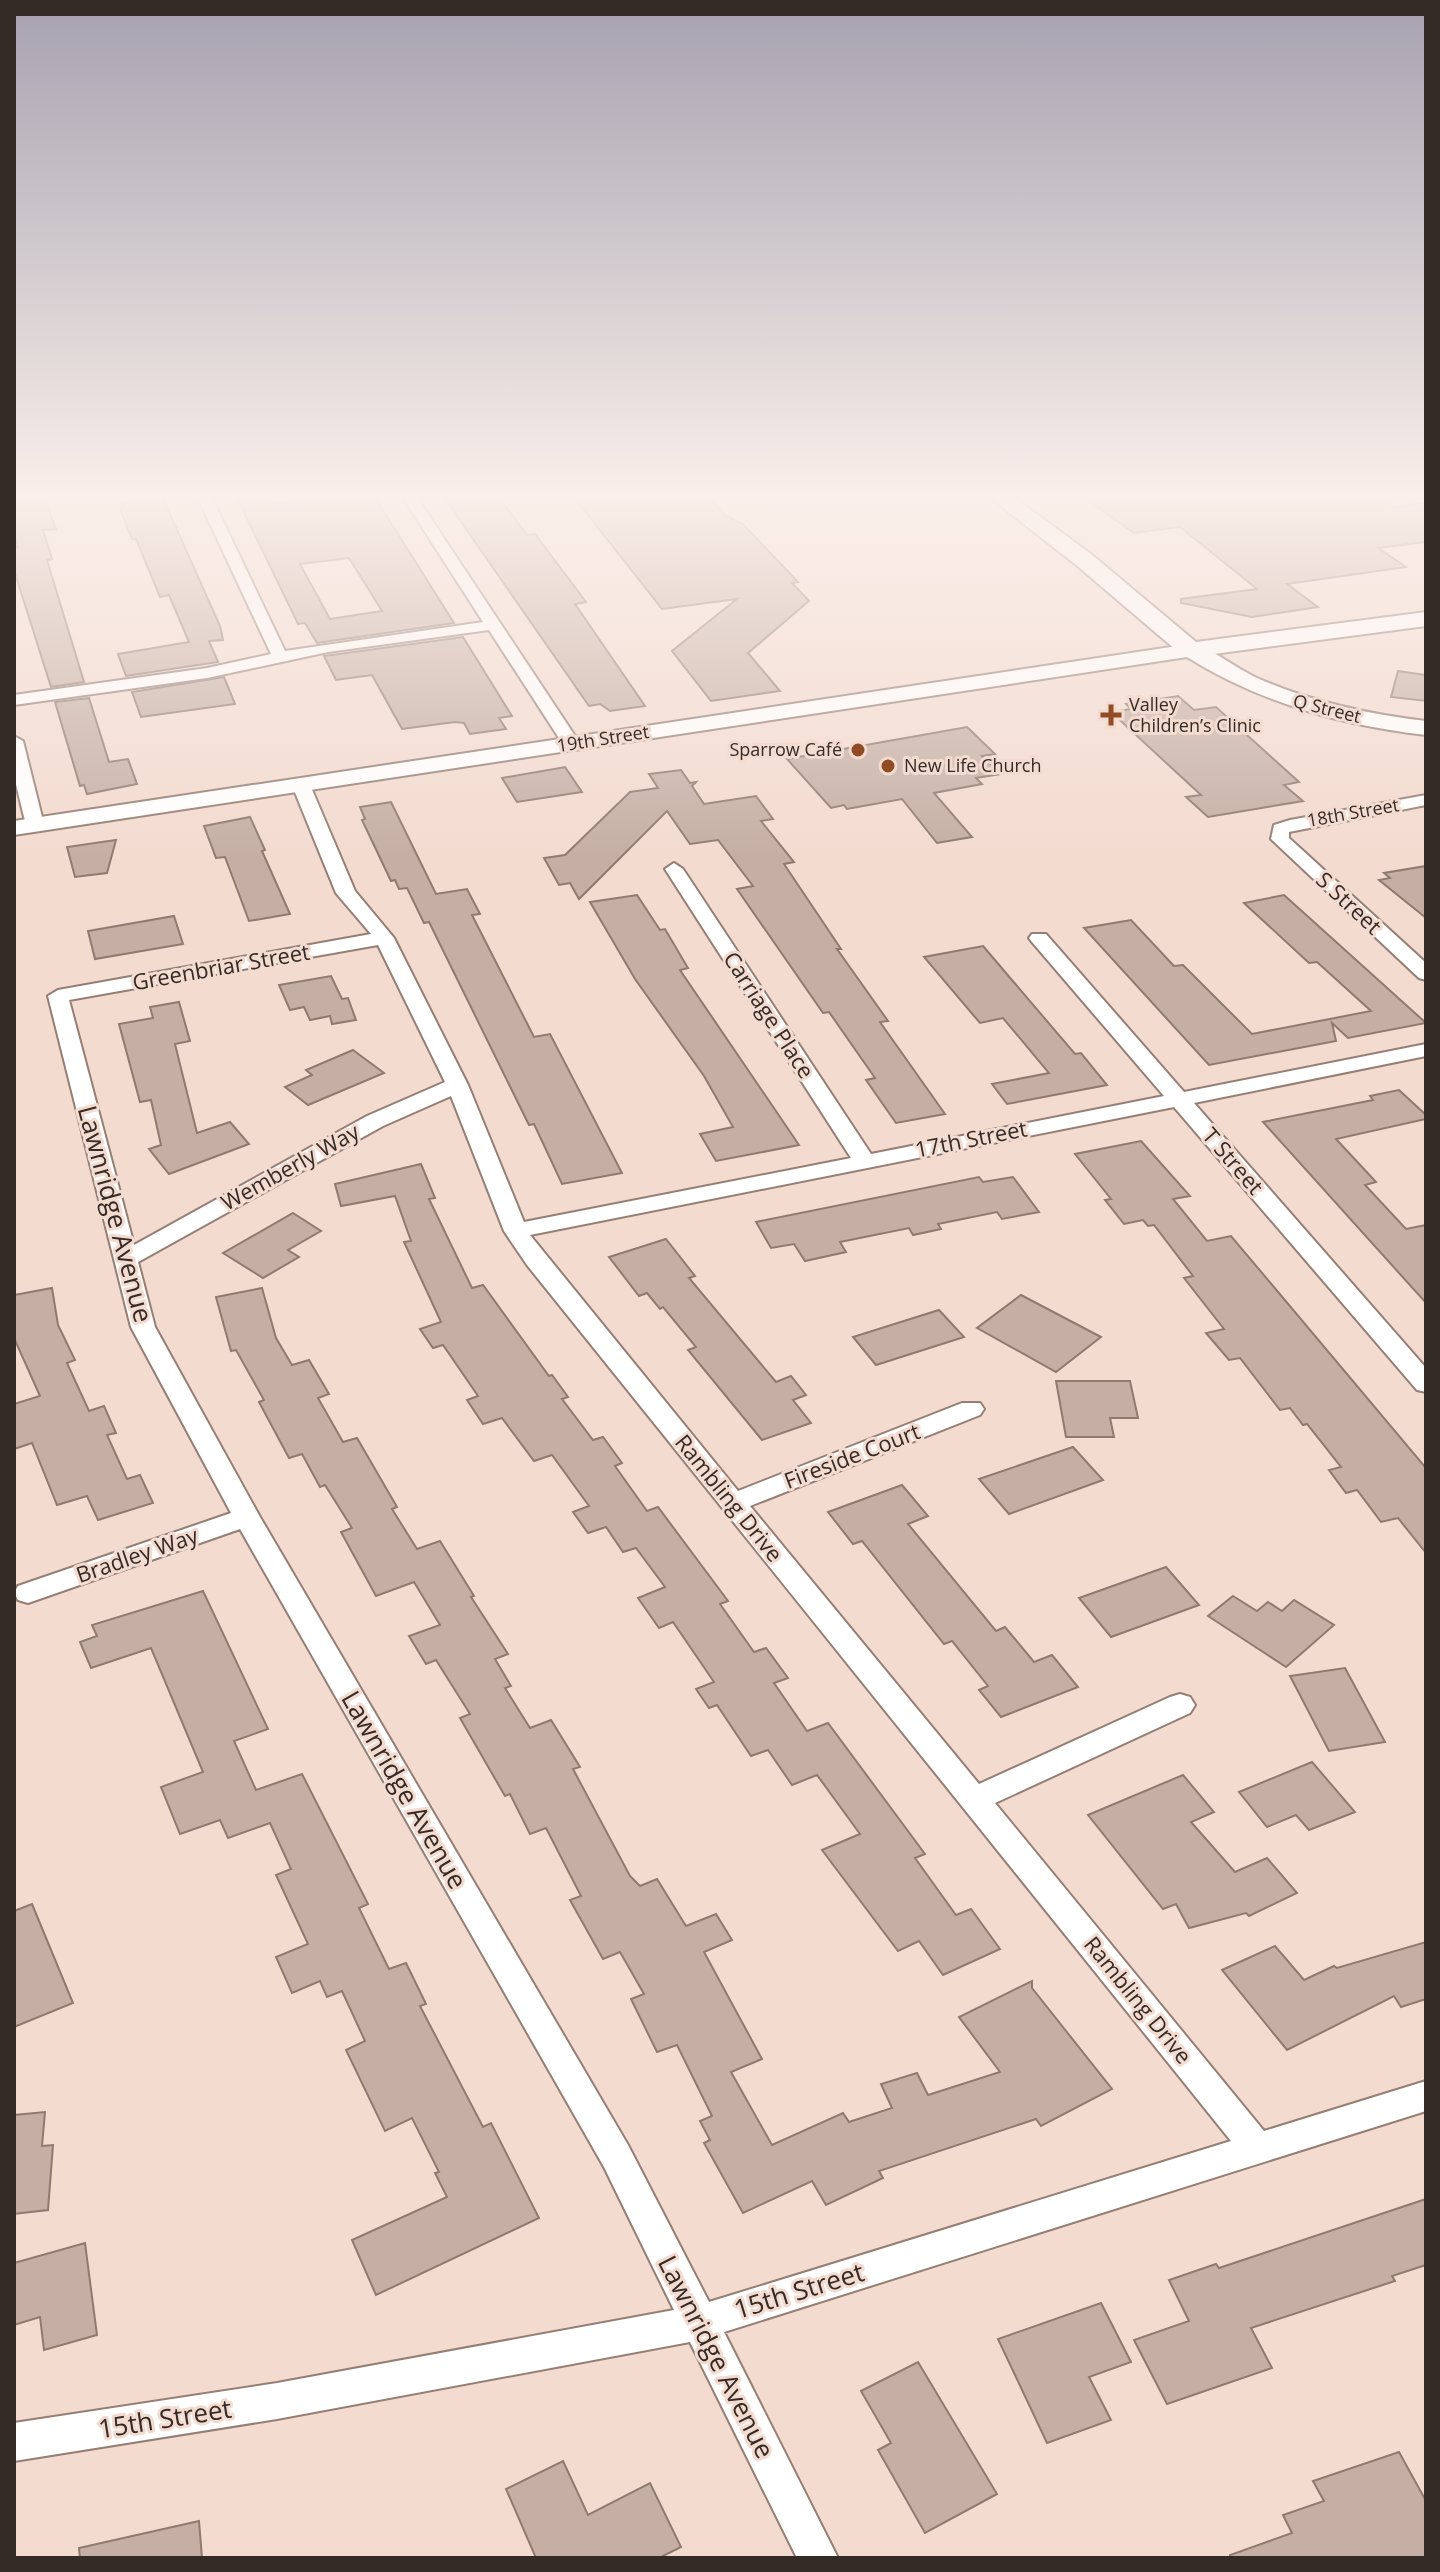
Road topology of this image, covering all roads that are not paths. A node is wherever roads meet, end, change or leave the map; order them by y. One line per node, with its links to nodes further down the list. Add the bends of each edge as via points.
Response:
1 (261, 616): 7 (street)
2 (487, 616): 5 (street)
3 (1151, 616): 6 (main road)
4 (1426, 619): 6 (main road)
5 (493, 625): 7 (street); 11 (street)
6 (1191, 650): 9 (street, Q Street, via 1222,671 1290,701); 11 (street, 19th Street)
7 (280, 657): 8 (street, via 207,673)
8 (14, 700)
9 (1426, 728)
10 (14, 741): 14 (street)
11 (572, 745): 12 (street, 19th Street)
12 (301, 785): 14 (street, 19th Street); 17 (street, Rambling Drive, via 346,893)
13 (1426, 800): 15 (street, 18th Street)
14 (24, 826)
15 (1280, 829): 19 (street, S Street, via 1280,839)
16 (674, 869): 24 (street, Carriage Place)
17 (384, 938): 20 (street, Greenbriar Street); 22 (street, Rambling Drive)
18 (1039, 938): 23 (street, T Street)
19 (1426, 974)
20 (58, 996): 26 (street, Lawnridge Avenue)
21 (1426, 1050): 23 (street, 17th Street)
22 (457, 1085): 25 (street, Rambling Drive); 26 (street, Wemberly Way, via 375,1121)
23 (1180, 1099): 24 (street, 17th Street); 27 (street, T Street)
24 (864, 1160): 25 (street, 17th Street)
25 (516, 1231): 29 (street, Rambling Drive)
26 (127, 1258): 30 (street, Lawnridge Avenue, via 143,1327)
27 (1426, 1384)
28 (971, 1409): 29 (street, Fireside Court)
29 (733, 1503): 33 (street, Rambling Drive)
30 (247, 1517): 31 (street, Bradley Way); 36 (street, Lawnridge Avenue, via 616,2156)
31 (28, 1593)
32 (1180, 1705): 33 (street)
33 (975, 1799): 35 (street, Rambling Drive)
34 (1426, 2096): 35 (street, 15th Street)
35 (1258, 2149): 36 (street, 15th Street)
36 (698, 2323): 37 (street, 15th Street, via 277,2401); 38 (street, Lawnridge Avenue)
37 (14, 2442)
38 (818, 2558)

